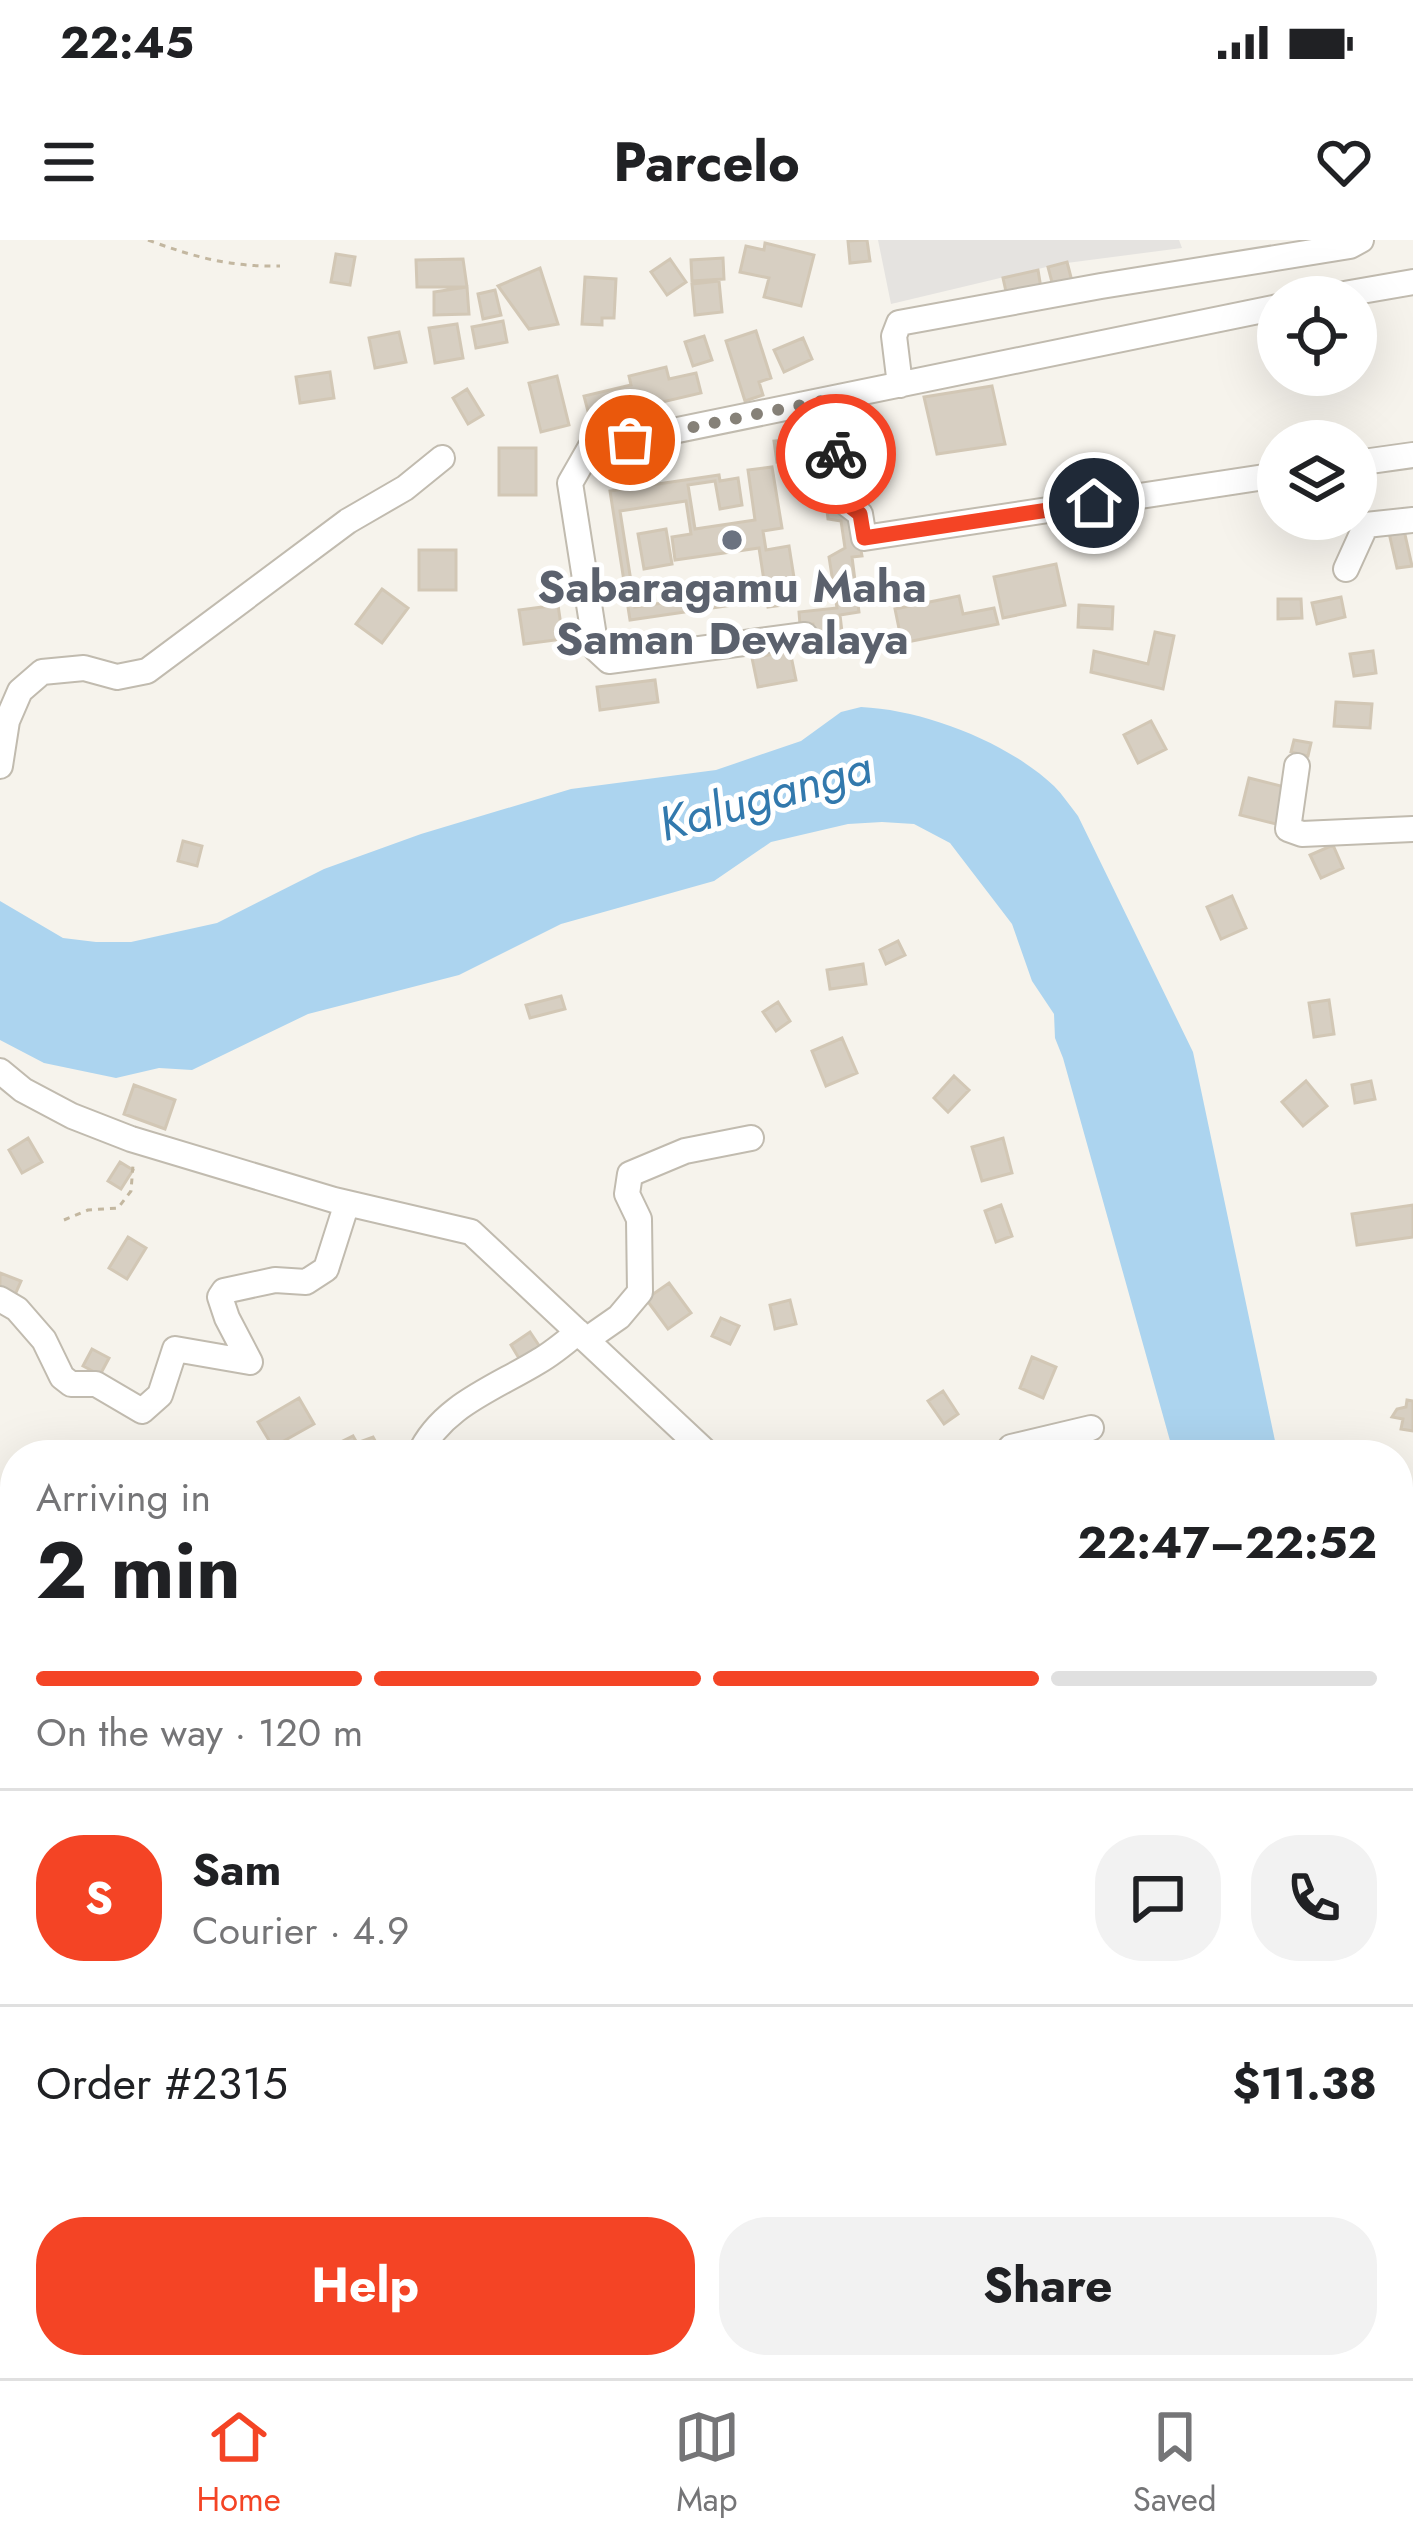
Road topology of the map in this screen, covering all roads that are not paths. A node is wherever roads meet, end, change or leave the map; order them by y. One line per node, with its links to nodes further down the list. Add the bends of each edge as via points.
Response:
1 (1361, 240): 5 (street, via 899,323)
2 (1413, 282): 3 (street)
3 (1377, 288)
4 (1257, 311): 5 (street)
5 (899, 385): 6 (street)
6 (831, 399): 10 (street, via 843,501 860,514 864,538); 13 (street, via 590,448 570,482 596,649 609,661)
7 (1413, 455): 9 (street)
8 (442, 458): 14 (street, via 148,671 42,672 20,691)
9 (1377, 460)
10 (1257, 478)
11 (1413, 520): 12 (street, via 1366,525)
12 (1346, 569)
13 (805, 634)
14 (0, 766)
15 (1297, 766): 16 (street, via 1288,829)
16 (1413, 829)
17 (0, 1071): 19 (street, via 72,1116 131,1139)
18 (752, 1138): 21 (street, via 685,1151 630,1174 640,1292 619,1317)
19 (346, 1203): 20 (street, via 326,1269 306,1282 275,1280 220,1298 250,1362 175,1349 160,1395 142,1411 97,1384 62,1377 44,1340); 21 (street, via 471,1232)
20 (0, 1299)
21 (582, 1336): 23 (street, via 450,1412); 24 (street)
22 (1090, 1428): 25 (street)
23 (426, 1440)
24 (693, 1440)
25 (1040, 1440)

